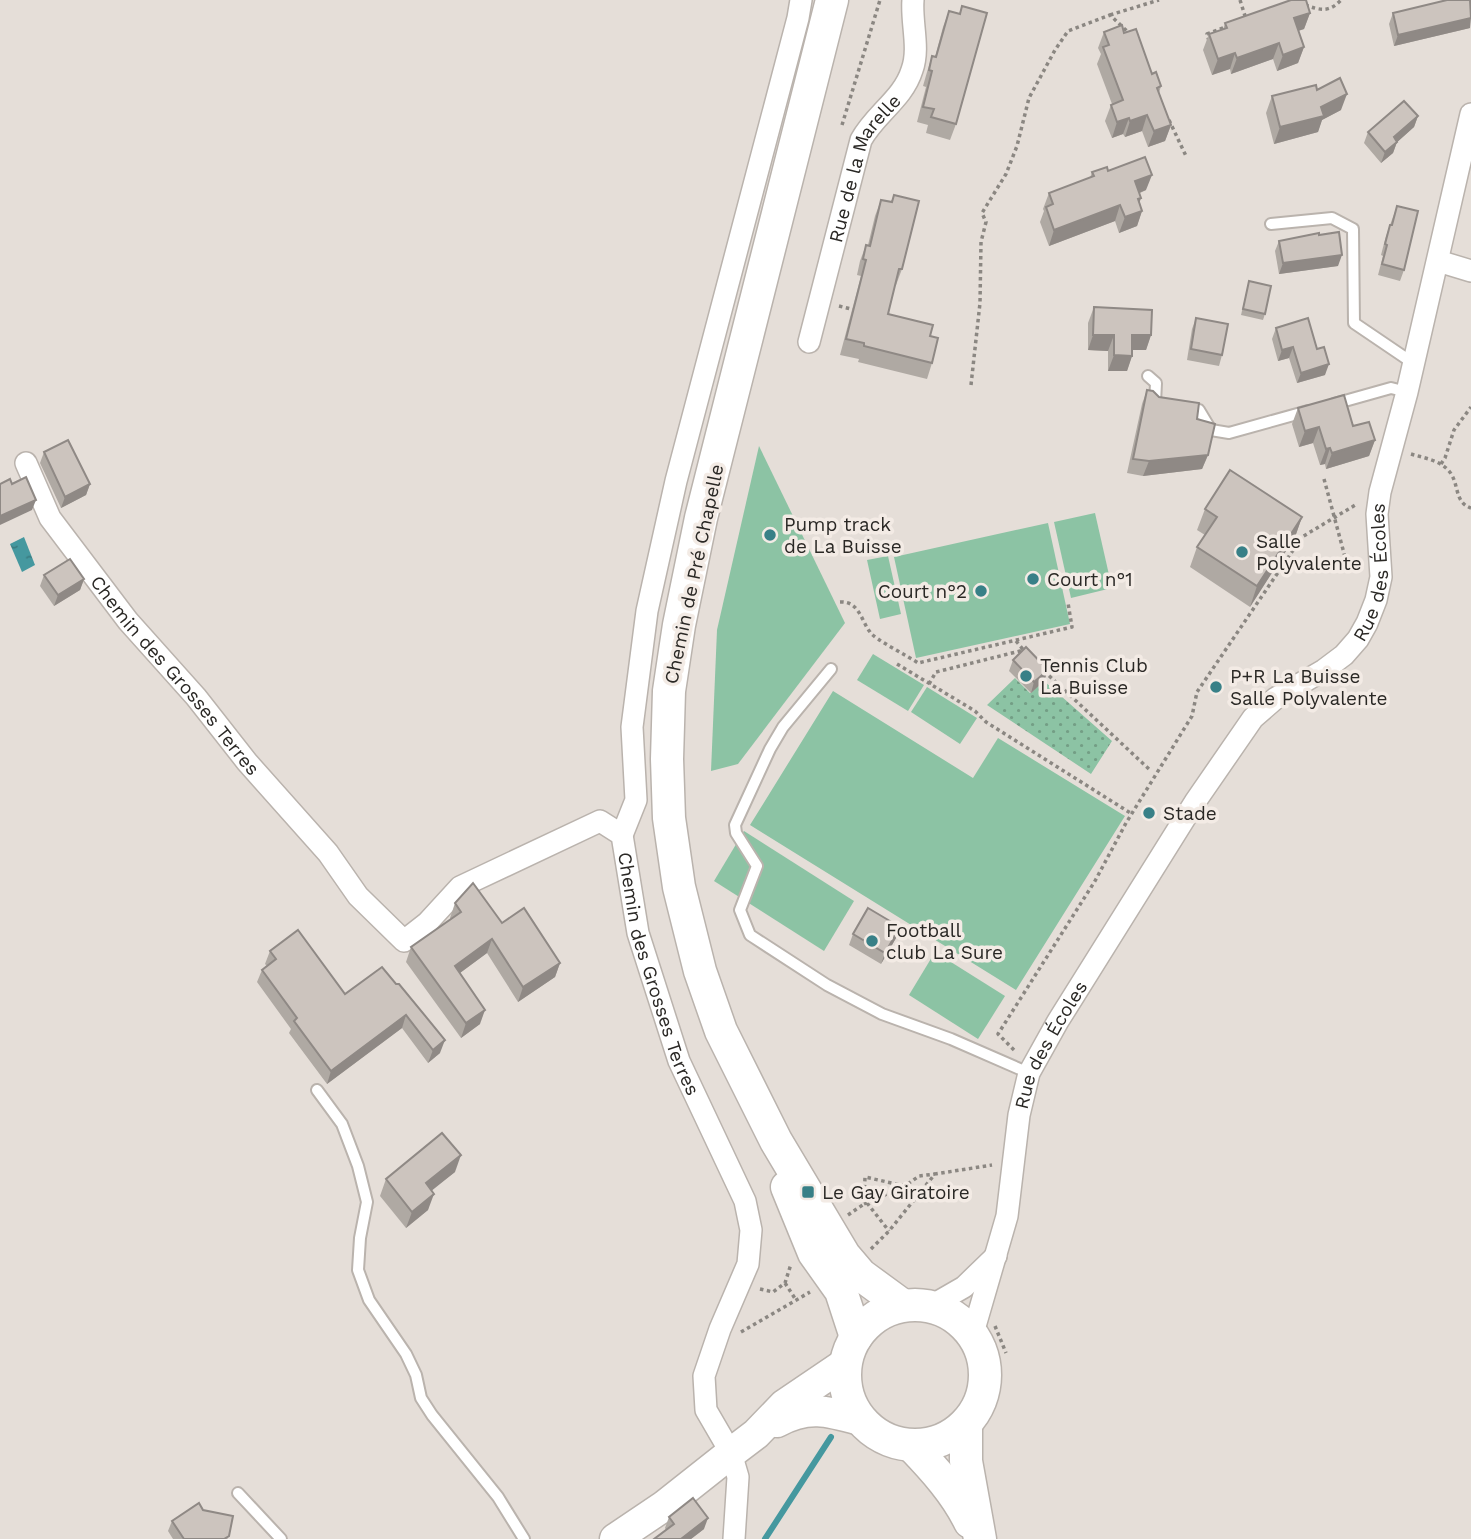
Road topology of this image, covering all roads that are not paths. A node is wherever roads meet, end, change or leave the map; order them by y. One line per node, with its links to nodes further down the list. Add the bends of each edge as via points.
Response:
1 (801, 0): 14 (street, via 676,481 647,611 632,727 636,800)
2 (832, 0): 17 (main road, Chemin de Pré Chapelle, via 701,518 669,691 669,818 679,887 721,1031)
3 (913, 0): 8 (street, Rue de la Marelle, via 913,70 899,95 869,124 861,140)
4 (1471, 114): 6 (street, Rue des Écoles)
5 (1271, 224): 9 (lane, via 1332,218 1353,229 1354,323)
6 (1438, 261): 7 (street); 9 (street, Rue des Écoles)
7 (1471, 271)
8 (809, 342)
9 (1413, 363): 11 (street, Rue des Écoles)
10 (1148, 376): 11 (lane, via 1156,383 1155,403 1199,410 1211,430 1229,433 1391,388)
11 (1407, 392): 15 (street, Rue des Écoles, via 1380,492 1377,600 1358,639 1324,670 1276,698 1253,718 1058,1021)
12 (26, 463): 14 (street, Chemin des Grosses Terres, via 50,518 128,621 328,853 358,895 404,941 460,887 600,821)
13 (831, 669): 15 (lane, via 776,738 735,825 757,866 740,910 750,935 870,1008)
14 (622, 835): 26 (street, Chemin des Grosses Terres, via 638,933 679,1061 745,1201 751,1230 748,1264 704,1376 706,1410)
15 (1020, 1070): 18 (street, Rue des Écoles, via 1007,1216)
16 (317, 1090): 29 (lane, via 342,1124 367,1202 358,1270 369,1300 406,1354 432,1415 498,1497)
17 (776, 1141): 19 (main road, Chemin de Pré Chapelle, via 844,1255 861,1275); 21 (main road, Chemin de Pré Chapelle, via 799,1219 814,1253 841,1291)
18 (998, 1254): 19 (street, via 964,1287); 20 (street, Rue des Écoles)
19 (917, 1306): 20 (main road, Chemin de Pré Chapelle, via 954,1316); 21 (main road, via 884,1312 868,1322)
20 (973, 1334): 23 (main road, via 982,1350 985,1389)
21 (851, 1350): 22 (main road, Chemin de Pré Chapelle, via 845,1383); 24 (street)
22 (860, 1420): 24 (street, via 807,1410); 25 (main road, via 892,1442)
23 (966, 1424): 25 (main road, via 942,1441); 32 (main road, via 966,1461)
24 (755, 1434): 26 (street)
25 (912, 1446): 32 (main road, via 959,1501)
26 (731, 1454): 30 (street); 31 (street, Chemin des Grosses Terres, via 738,1477)
27 (238, 1493): 28 (lane)
28 (281, 1539)
29 (524, 1539)
30 (615, 1539)
31 (734, 1539)
32 (978, 1539)

